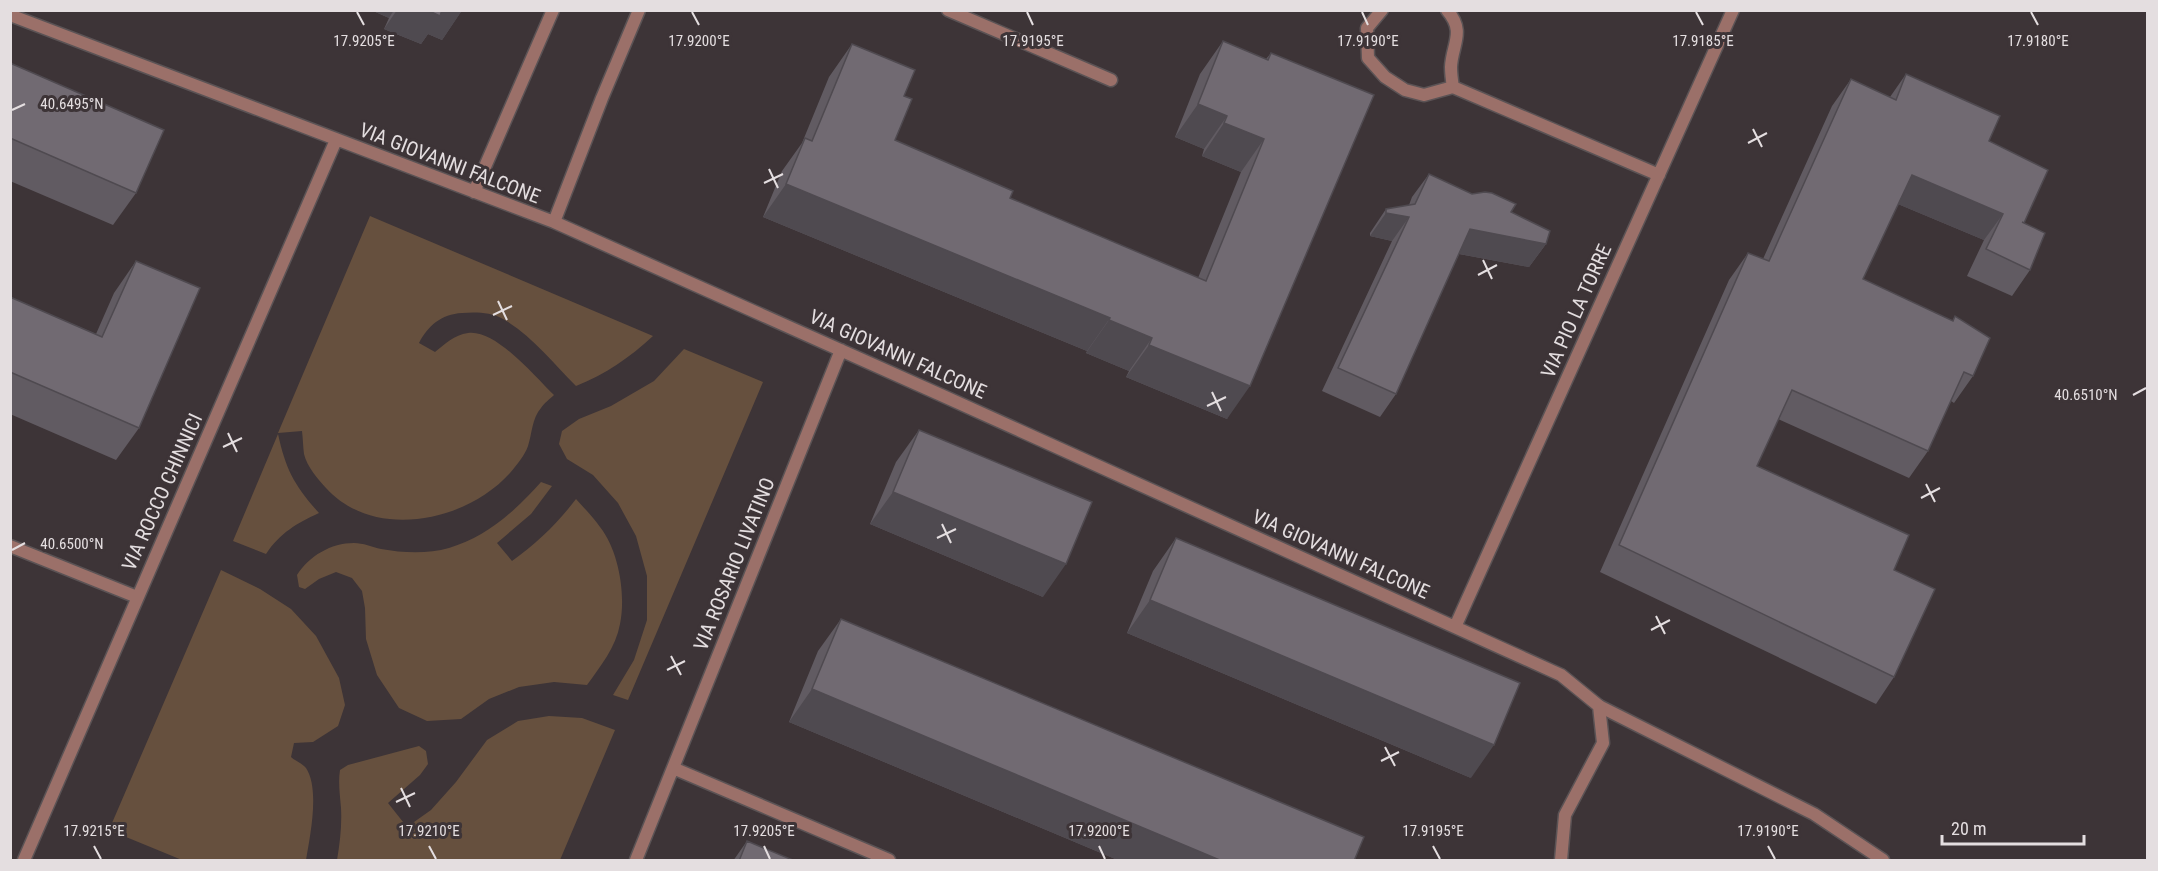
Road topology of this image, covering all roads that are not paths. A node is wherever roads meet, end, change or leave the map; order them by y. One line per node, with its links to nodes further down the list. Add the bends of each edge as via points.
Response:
1 (553, 10): 12 (street)
2 (639, 10): 13 (street)
3 (948, 10): 8 (street)
4 (1382, 10): 9 (street, via 1367,28 1368,58 1385,77 1405,90 1424,95)
5 (1447, 10): 9 (street, via 1458,35 1451,66)
6 (1733, 10): 11 (street, VIA PIO LA TORRE)
7 (10, 15): 10 (street, VIA GIOVANNI FALCONE)
8 (1111, 80)
9 (1453, 87): 11 (street)
10 (336, 140): 12 (street, VIA GIOVANNI FALCONE); 16 (street, VIA ROCCO CHINNICI)
11 (1659, 175): 17 (street, VIA PIO LA TORRE)
12 (474, 192): 13 (street, VIA GIOVANNI FALCONE)
13 (554, 222): 14 (street, VIA GIOVANNI FALCONE)
14 (841, 350): 17 (street, VIA GIOVANNI FALCONE); 19 (street, VIA ROSARIO LIVATINO)
15 (10, 546): 16 (street)
16 (137, 597): 20 (street, VIA ROCCO CHINNICI)
17 (1455, 627): 18 (street, VIA GIOVANNI FALCONE, via 1561,675)
18 (1599, 706): 23 (street, via 1603,743 1566,814); 24 (street, VIA GIOVANNI FALCONE, via 1814,814)
19 (673, 768): 21 (street, VIA ROSARIO LIVATINO); 22 (street)
20 (24, 861)
21 (636, 861)
22 (889, 861)
23 (1561, 861)
24 (1883, 861)

